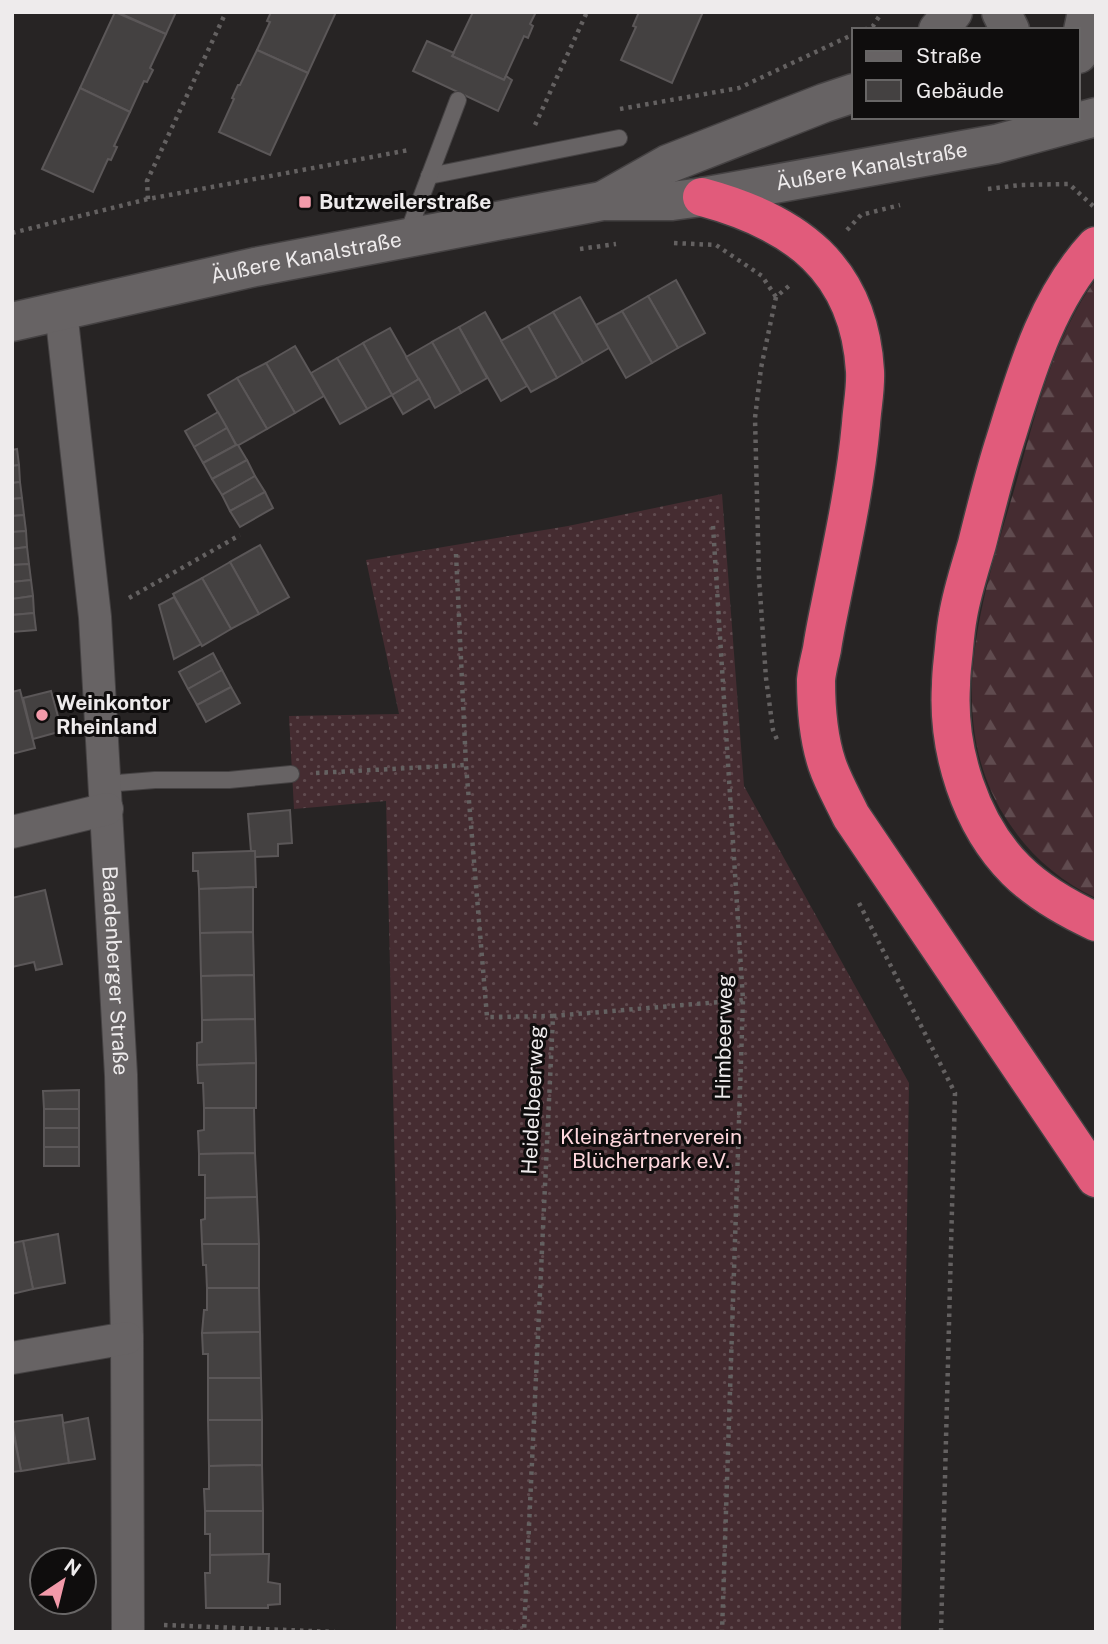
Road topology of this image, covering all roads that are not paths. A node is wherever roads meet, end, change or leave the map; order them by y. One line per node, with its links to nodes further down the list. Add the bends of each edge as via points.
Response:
1 (953, 12): 3 (main road)
2 (1001, 12): 4 (main road)
3 (940, 28)
4 (1009, 28)
5 (852, 94): 11 (main road, Äußere Kanalstraße, via 668,164)
6 (458, 100): 9 (lane)
7 (1070, 119): 10 (main road, Äußere Kanalstraße, via 996,144)
8 (619, 138): 9 (lane)
9 (429, 176): 12 (lane)
10 (702, 197): 11 (main road, Äußere Kanalstraße); 20 (highway, via 759,217 801,240 849,299 862,337 866,374 857,468 816,677 827,765 852,817)
11 (602, 201): 12 (main road, Äußere Kanalstraße)
12 (406, 238): 14 (main road, Äußere Kanalstraße)
13 (1096, 246): 19 (highway, via 1057,302 1023,384 958,616 950,687 959,766 983,827 1016,870 1071,911)
14 (61, 311): 15 (main road, Äußere Kanalstraße); 17 (street, Baadenberger Straße, via 95,617)
15 (12, 322)
16 (291, 774): 17 (lane, via 155,780)
17 (106, 796): 18 (street); 21 (street, Baadenberger Straße, via 121,1075)
18 (12, 832)
19 (1096, 922)
20 (1096, 1178)
21 (127, 1338): 22 (street); 23 (street, Baadenberger Straße)
22 (12, 1358)
23 (128, 1627)

